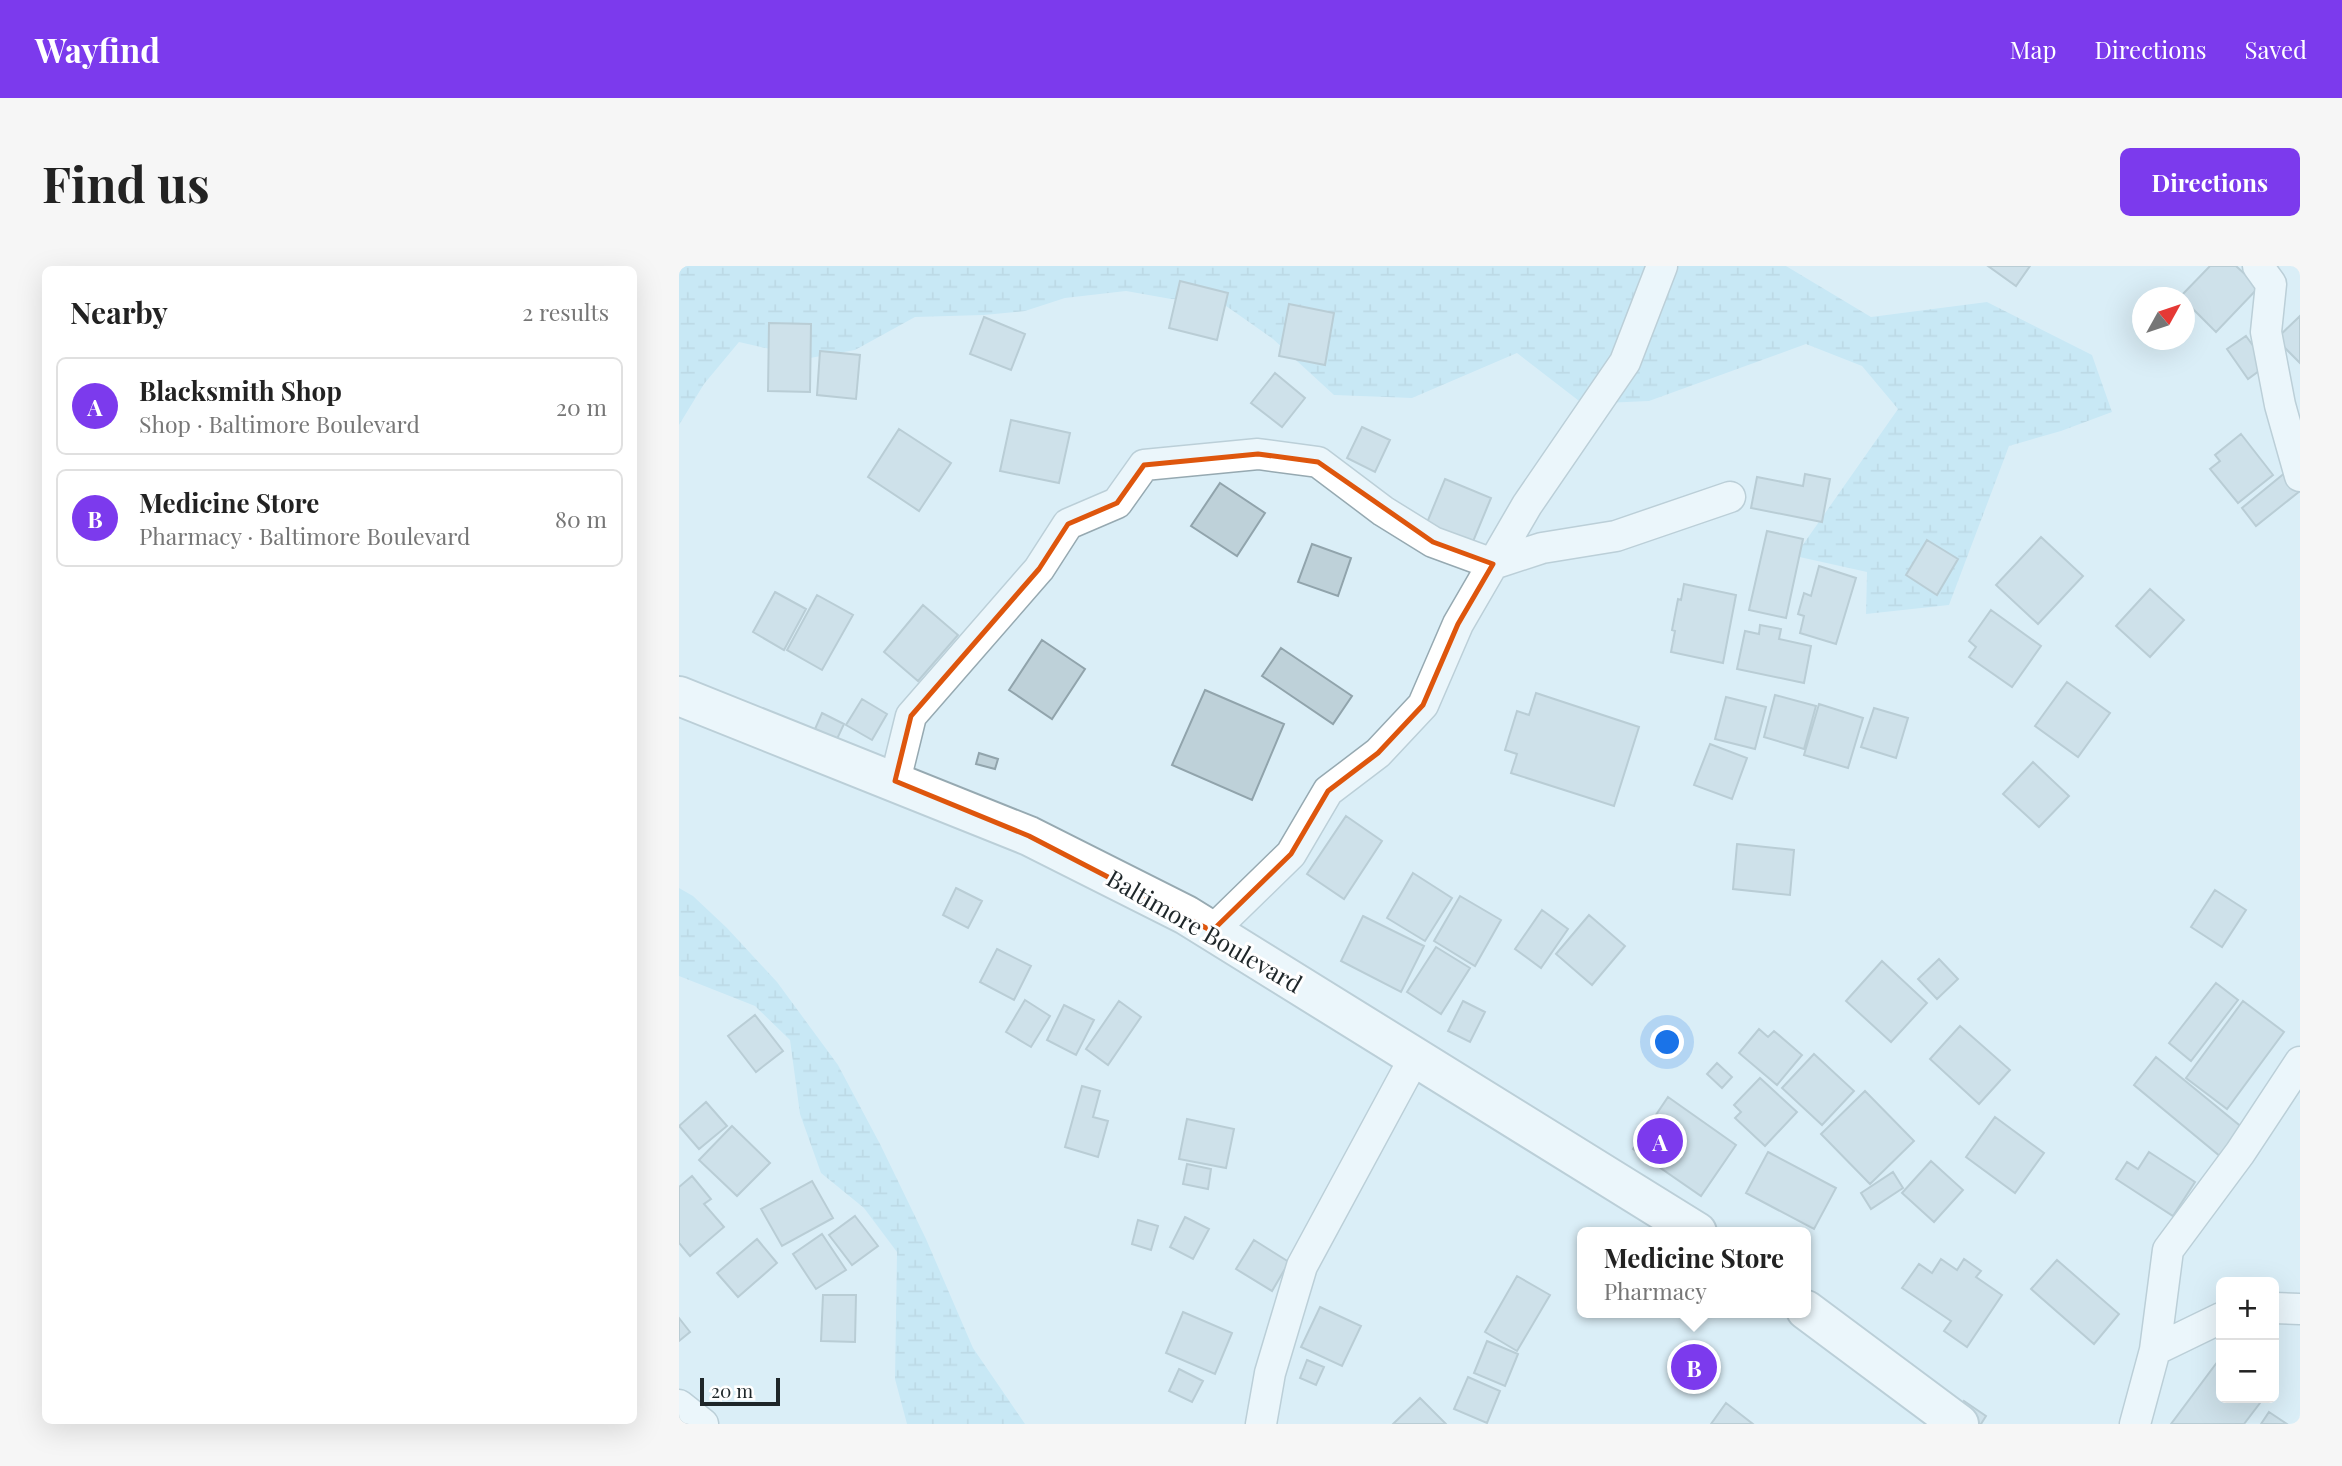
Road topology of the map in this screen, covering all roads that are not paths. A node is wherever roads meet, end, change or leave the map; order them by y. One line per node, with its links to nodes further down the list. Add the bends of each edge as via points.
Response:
1 (1661, 266): 5 (street, via 1626,362 1527,505)
2 (2258, 266): 3 (street, via 2271,284 2266,332)
3 (2300, 476)
4 (1730, 498): 5 (street, via 1616,536 1542,548)
5 (1493, 564): 7 (street, via 1433,542 1318,462 1258,453 1144,465 1117,503 1068,524 1039,569 911,716); 8 (street, via 1458,624 1423,705 1378,753 1328,791 1291,854)
6 (679, 696): 7 (highway, Baltimore Boulevard)
7 (895, 781): 8 (highway, Baltimore Boulevard, via 1029,836)
8 (1212, 931): 9 (highway, Baltimore Boulevard)
9 (1415, 1057): 11 (highway, Baltimore Boulevard); 19 (street, via 1302,1266 1270,1373)
10 (2300, 1062): 16 (street, via 2168,1251)
11 (1689, 1227)
12 (2279, 1308): 13 (street)
13 (2300, 1310)
14 (1811, 1314): 20 (highway)
15 (2216, 1320): 16 (street)
16 (2155, 1350): 21 (street)
17 (679, 1405): 18 (street)
18 (703, 1424)
19 (1261, 1424)
20 (1959, 1424)
21 (2135, 1424)

